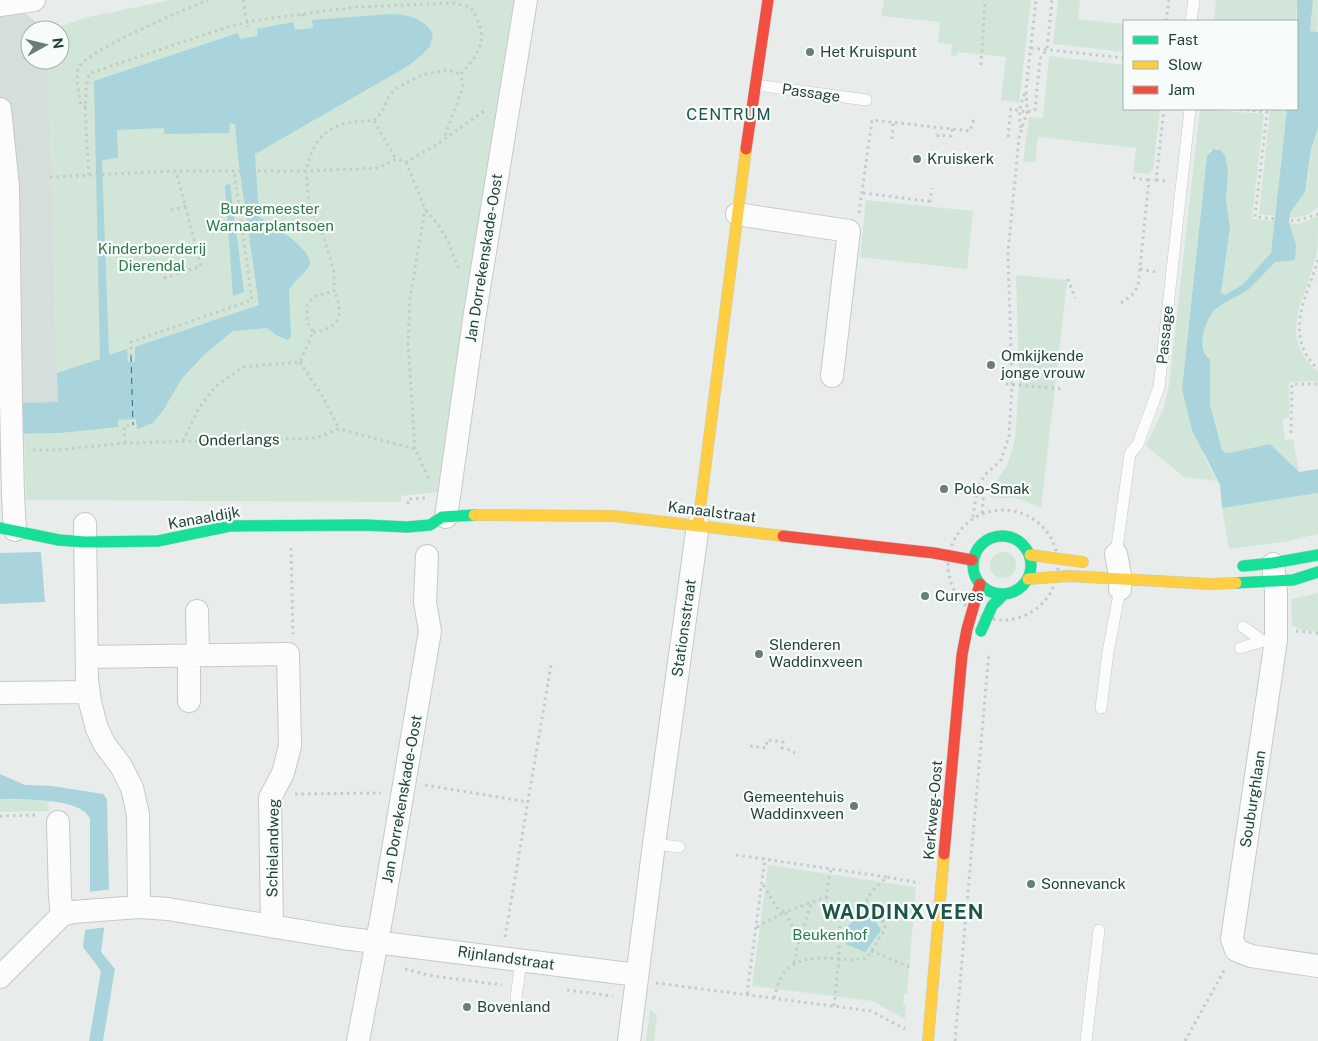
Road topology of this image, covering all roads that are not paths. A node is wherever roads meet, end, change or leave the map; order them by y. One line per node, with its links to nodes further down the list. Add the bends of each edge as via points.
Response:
1 (34, 0): 5 (street)
2 (526, 0): 14 (street, Jan Dorrekenskade-Oost)
3 (768, 0): 7 (main road, Stationsstraat)
4 (1194, 0): 6 (lane)
5 (0, 5)
6 (1191, 20)
7 (756, 85): 8 (lane, Passage); 12 (main road, Stationsstraat)
8 (866, 100)
9 (0, 109): 11 (street)
10 (1190, 110): 27 (lane, Passage, via 1159,387 1138,444 1130,454)
11 (4, 187): 16 (street, bridge)
12 (737, 214): 13 (street, via 849,231); 18 (main road, Stationsstraat)
13 (832, 376)
14 (442, 510): 17 (main road, Kanaaldijk, via 430,525 424,526); 18 (main road, Kanaalstraat, via 480,515 614,516)
15 (229, 515): 17 (main road, Kanaaldijk)
16 (12, 517): 19 (main road, Kanaaldijk, via 59,540)
17 (288, 519): 19 (main road, Kanaaldijk, via 230,526 158,541)
18 (698, 525): 23 (main road, Kanaalstraat); 48 (street, Stationsstraat)
19 (85, 529): 40 (street)
20 (1030, 555): 23 (main road, via 1017,539 1001,535 993,536 978,546); 24 (main road); 30 (main road)
21 (1318, 555): 28 (main road)
22 (427, 556): 54 (street, Jan Dorrekenskade-Oost, via 425,602 430,631)
23 (972, 560): 31 (main road, via 973,574)
24 (1094, 563)
25 (1233, 566): 28 (main road)
26 (1164, 568): 32 (lane)
27 (1119, 569): 30 (main road); 32 (main road); 44 (lane, Passage)
28 (1274, 572): 29 (main road, via 1293,580); 32 (main road, via 1210,584); 36 (street, Souburghlaan)
29 (1318, 572)
30 (1028, 579): 33 (main road, via 1019,589)
31 (980, 584): 33 (main road); 60 (main road, Kerkweg-Oost, via 963,643 961,662)
32 (1164, 588)
33 (1002, 595): 37 (main road, via 995,600 986,617)
34 (197, 611): 39 (street)
35 (1243, 627): 36 (lane)
36 (1269, 641): 38 (lane); 56 (street, Souburghlaan, via 1232,939 1236,950 1251,956)
37 (977, 646)
38 (1240, 648)
39 (193, 655): 40 (street); 43 (street); 52 (street, Schielandweg, via 288,654 290,746 283,773 270,798)
40 (87, 657): 41 (street)
41 (88, 692): 42 (street); 50 (street, via 97,729 127,777 136,800)
42 (0, 693)
43 (190, 701)
44 (1101, 708)
45 (966, 734): 46 (main road, Kerkweg-Oost)
46 (961, 792)
47 (58, 822): 51 (street, via 60,897)
48 (654, 844): 49 (lane); 57 (street, Stationsstraat)
49 (679, 847)
50 (139, 907): 51 (street); 52 (street, via 168,908)
51 (73, 913): 58 (street)
52 (272, 926): 54 (street)
53 (1099, 930): 63 (lane)
54 (374, 951): 55 (street, Rijnlandstraat); 61 (street, Jan Dorrekenskade-Oost)
55 (511, 959): 57 (street, Rijnlandstraat); 59 (lane, via 518,984)
56 (1318, 966)
57 (637, 975): 62 (street, Stationsstraat)
58 (0, 977)
59 (516, 998)
60 (934, 1039)
61 (358, 1041)
62 (630, 1041)
63 (1086, 1041)

